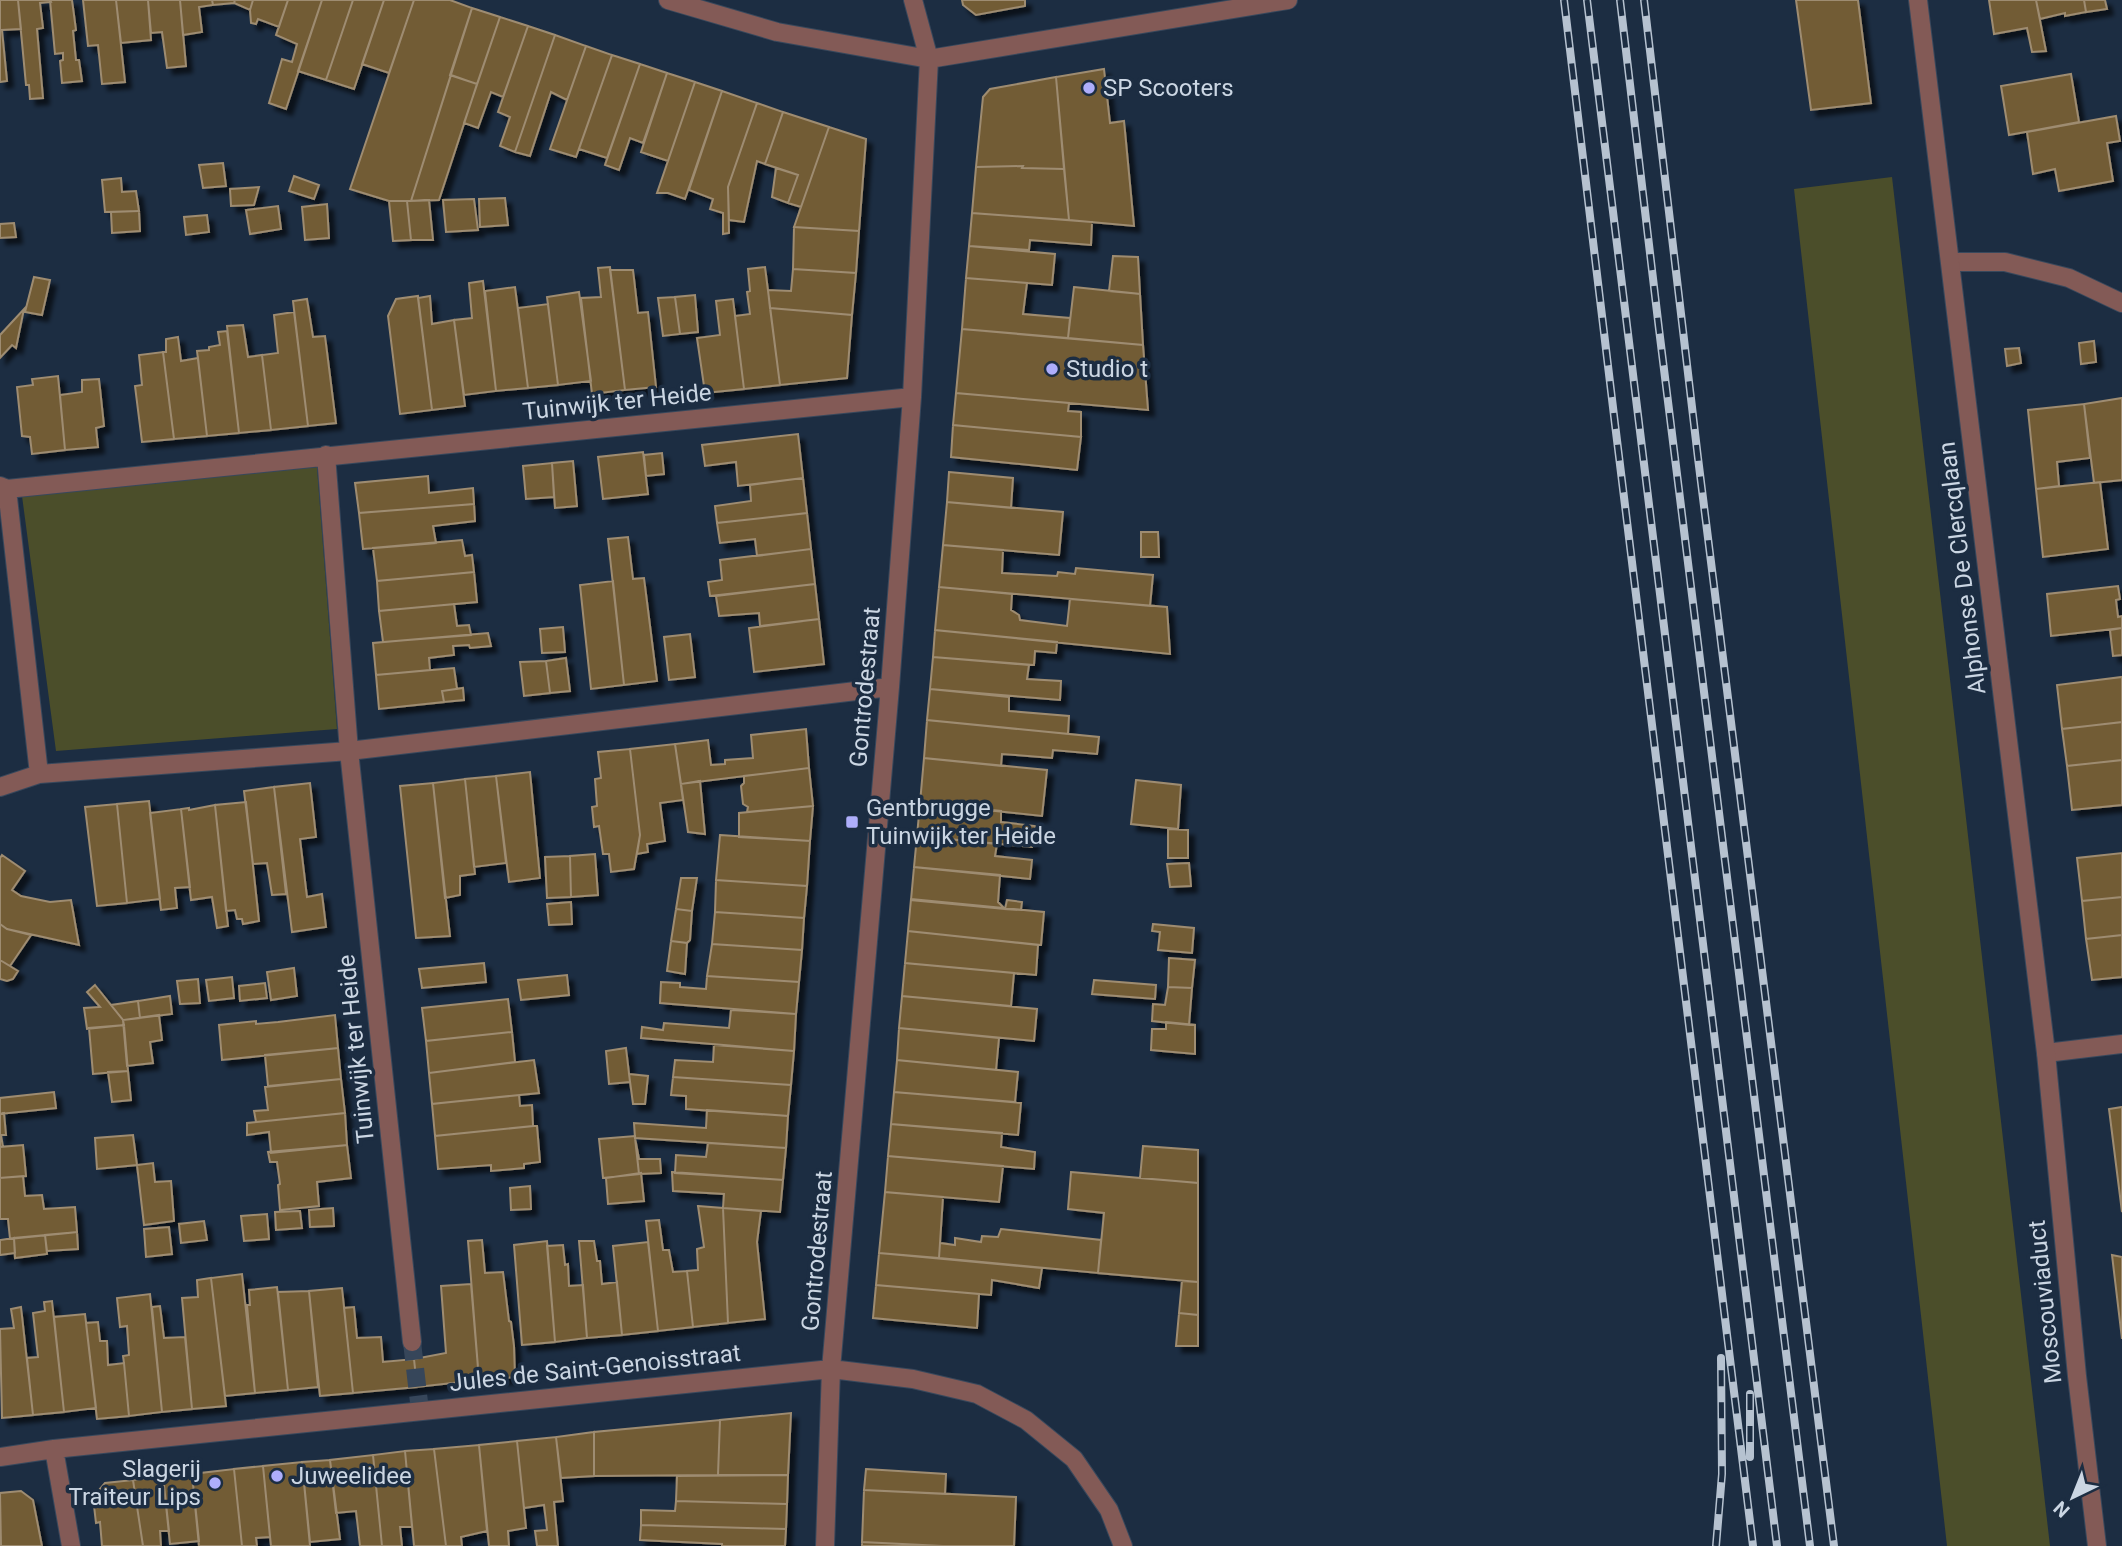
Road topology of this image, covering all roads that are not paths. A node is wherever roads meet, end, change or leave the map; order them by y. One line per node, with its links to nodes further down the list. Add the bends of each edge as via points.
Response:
1 (668, 0): 5 (street, via 777,32)
2 (914, 0): 5 (street, Gontrodestraat)
3 (1288, 0): 5 (street)
4 (1917, 0): 6 (street, Alphonse De Clercqlaan)
5 (929, 59): 8 (street, Gontrodestraat)
6 (1951, 262): 7 (street, via 2005,262 2069,278); 16 (street, Alphonse De Clercqlaan)
7 (2122, 303)
8 (912, 397): 9 (street, Tuinwijk ter Heide); 11 (street, Gontrodestraat)
9 (326, 455): 10 (street, Tuinwijk ter Heide); 12 (street, Tuinwijk ter Heide)
10 (3, 487): 13 (street, Tuinwijk ter Heide)
11 (890, 687): 12 (street); 18 (street, Gontrodestraat)
12 (349, 751): 13 (street); 17 (street, Tuinwijk ter Heide)
13 (39, 774): 14 (street)
14 (0, 787)
15 (2122, 1044): 16 (street)
16 (2046, 1053): 24 (street, Moscouviaduct)
17 (412, 1342)
18 (831, 1369): 19 (street, Jules de Saint-Genoisstraat); 22 (street, Gontrodestraat); 23 (street, Jules de Saint-Genoisstraat, via 913,1379 977,1394 1026,1420 1074,1459 1109,1510)
19 (54, 1449): 20 (street, Jules de Saint-Genoisstraat); 21 (street)
20 (0, 1457)
21 (71, 1546)
22 (825, 1546)
23 (1123, 1546)
24 (2097, 1546)

